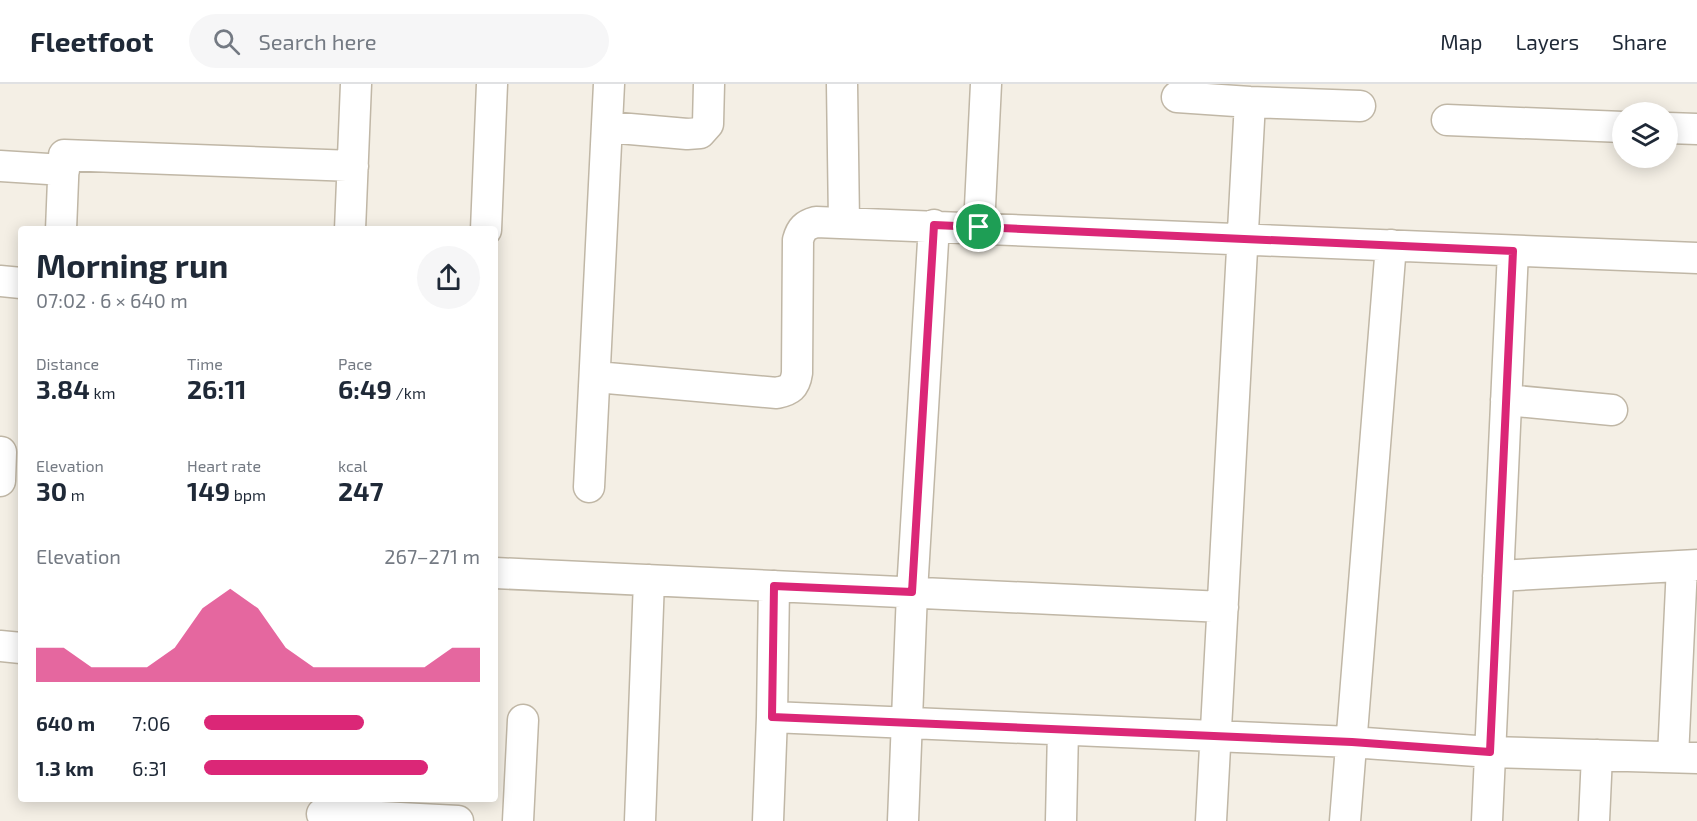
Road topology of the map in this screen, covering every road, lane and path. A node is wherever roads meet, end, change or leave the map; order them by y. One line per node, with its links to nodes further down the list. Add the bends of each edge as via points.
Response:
1 (356, 84): 16 (street)
2 (492, 84): 22 (street)
3 (609, 84): 11 (street)
4 (709, 84): 11 (street, via 708,124 700,133)
5 (842, 84): 18 (street)
6 (986, 84): 23 (street)
7 (1177, 97): 8 (street)
8 (1250, 102): 9 (street); 24 (street)
9 (1360, 106)
10 (1447, 120): 12 (street)
11 (607, 127): 30 (street)
12 (1612, 127)
13 (1678, 128): 14 (street)
14 (1697, 129)
15 (0, 166): 17 (street)
16 (353, 166): 17 (street, via 64,155); 21 (street)
17 (64, 170): 20 (street)
18 (844, 222): 19 (street); 30 (street, via 806,225 798,240 797,373 796,384 788,391)
19 (934, 225): 23 (street); 39 (street)
20 (62, 226)
21 (350, 226)
22 (486, 226)
23 (979, 227): 24 (street)
24 (1243, 239): 25 (street); 40 (street)
25 (1391, 245): 26 (street); 48 (street)
26 (1513, 251): 27 (street); 31 (street)
27 (1697, 258)
28 (0, 281): 29 (street)
29 (18, 283)
30 (596, 377): 33 (street)
31 (1506, 400): 32 (street); 36 (street)
32 (1612, 410)
33 (589, 487)
34 (1689, 565): 36 (street); 51 (street)
35 (498, 573): 37 (street)
36 (1498, 576): 49 (street)
37 (649, 580): 38 (street); 55 (street)
38 (774, 586): 39 (street); 43 (street)
39 (912, 592): 40 (street); 45 (street)
40 (1223, 607): 47 (street)
41 (0, 646): 42 (street)
42 (18, 648)
43 (772, 717): 45 (street); 56 (street)
44 (523, 720): 54 (street)
45 (907, 723): 46 (street); 57 (street)
46 (1063, 730): 47 (street); 58 (street)
47 (1216, 736): 48 (street); 59 (street)
48 (1352, 742): 49 (street); 60 (street)
49 (1490, 752): 50 (street); 61 (street)
50 (1597, 755): 51 (street); 62 (street)
51 (1685, 757)
52 (322, 812): 53 (street)
53 (458, 821)
54 (518, 821)
55 (640, 821)
56 (768, 821)
57 (903, 821)
58 (1061, 821)
59 (1211, 821)
60 (1345, 821)
61 (1487, 821)
62 (1594, 821)

